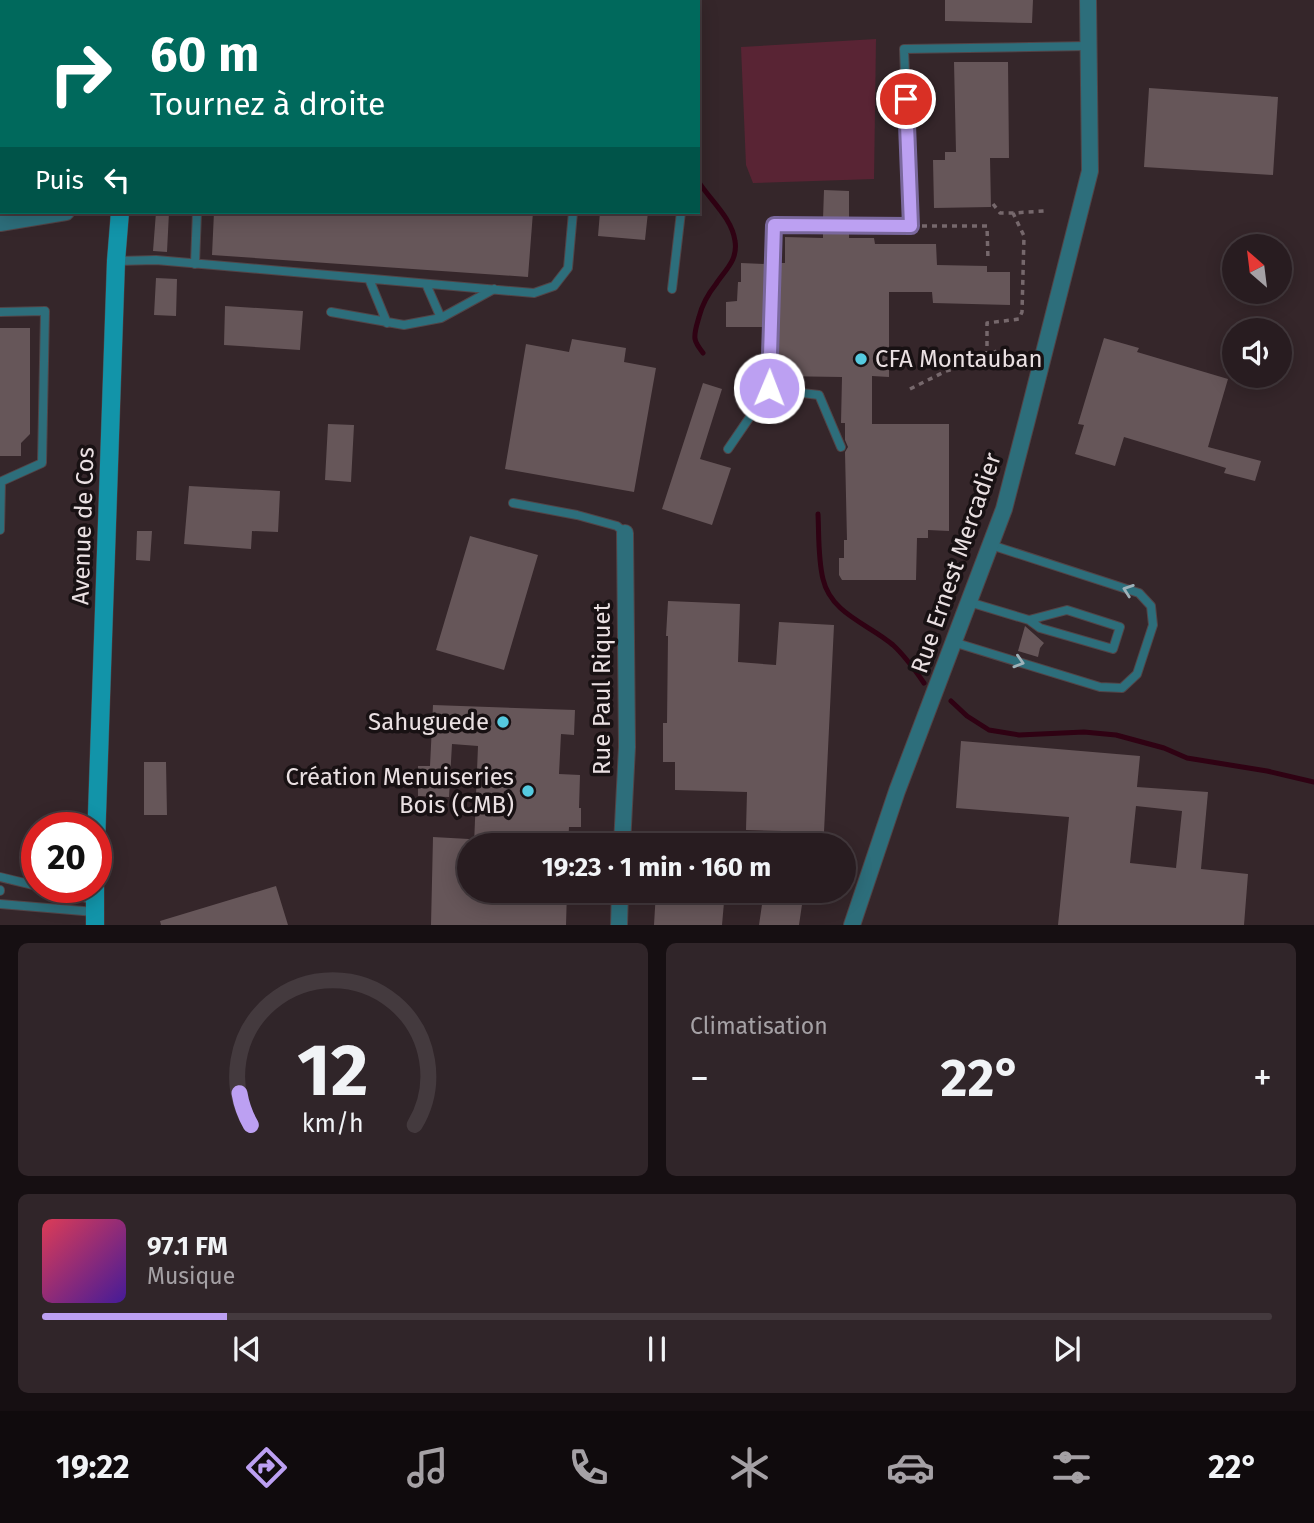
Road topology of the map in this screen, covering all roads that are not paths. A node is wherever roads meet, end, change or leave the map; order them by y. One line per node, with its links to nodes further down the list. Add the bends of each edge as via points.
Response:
1 (1088, 0): 2 (street, Rue Ernest Mercadier)
2 (1088, 46): 19 (lane, via 904,49 911,226 774,225); 26 (street, Rue Ernest Mercadier, via 1090,171)
3 (54, 214): 8 (street)
4 (120, 214): 9 (street, Avenue de Cos)
5 (197, 214): 10 (lane)
6 (573, 214): 13 (lane, via 568,268 554,285 534,293)
7 (681, 214): 14 (lane)
8 (0, 223)
9 (116, 261): 10 (lane); 30 (street, Avenue de Cos)
10 (195, 264): 11 (lane)
11 (369, 279): 12 (lane); 18 (lane)
12 (426, 284): 13 (lane); 17 (lane)
13 (494, 289): 17 (lane)
14 (672, 289)
15 (0, 312): 22 (lane, via 45,311 42,463)
16 (331, 312): 18 (lane)
17 (441, 318): 18 (lane, via 404,325)
18 (387, 323)
19 (769, 388): 20 (lane, via 819,395); 21 (lane)
20 (841, 447)
21 (728, 449)
22 (0, 482): 24 (lane)
23 (513, 503): 25 (lane, via 578,515 617,526)
24 (0, 530)
25 (625, 533): 31 (street, Rue Paul Riquet, via 627,747)
26 (991, 545): 27 (street, Rue Ernest Mercadier); 29 (lane, one-way to 26, via 1100,687 1122,688 1137,674 1153,625 1152,606 1139,593)
27 (969, 602): 28 (lane); 29 (street, Rue Ernest Mercadier)
28 (1029, 620): 28 (lane, via 1040,628 1113,649 1120,628 1067,610)
29 (953, 642): 38 (street, Rue Ernest Mercadier)
30 (97, 812)
31 (623, 833)
32 (0, 877): 33 (lane)
33 (21, 882)
34 (620, 903): 37 (street)
35 (0, 904): 36 (lane)
36 (95, 906)
37 (619, 925)
38 (852, 925)

